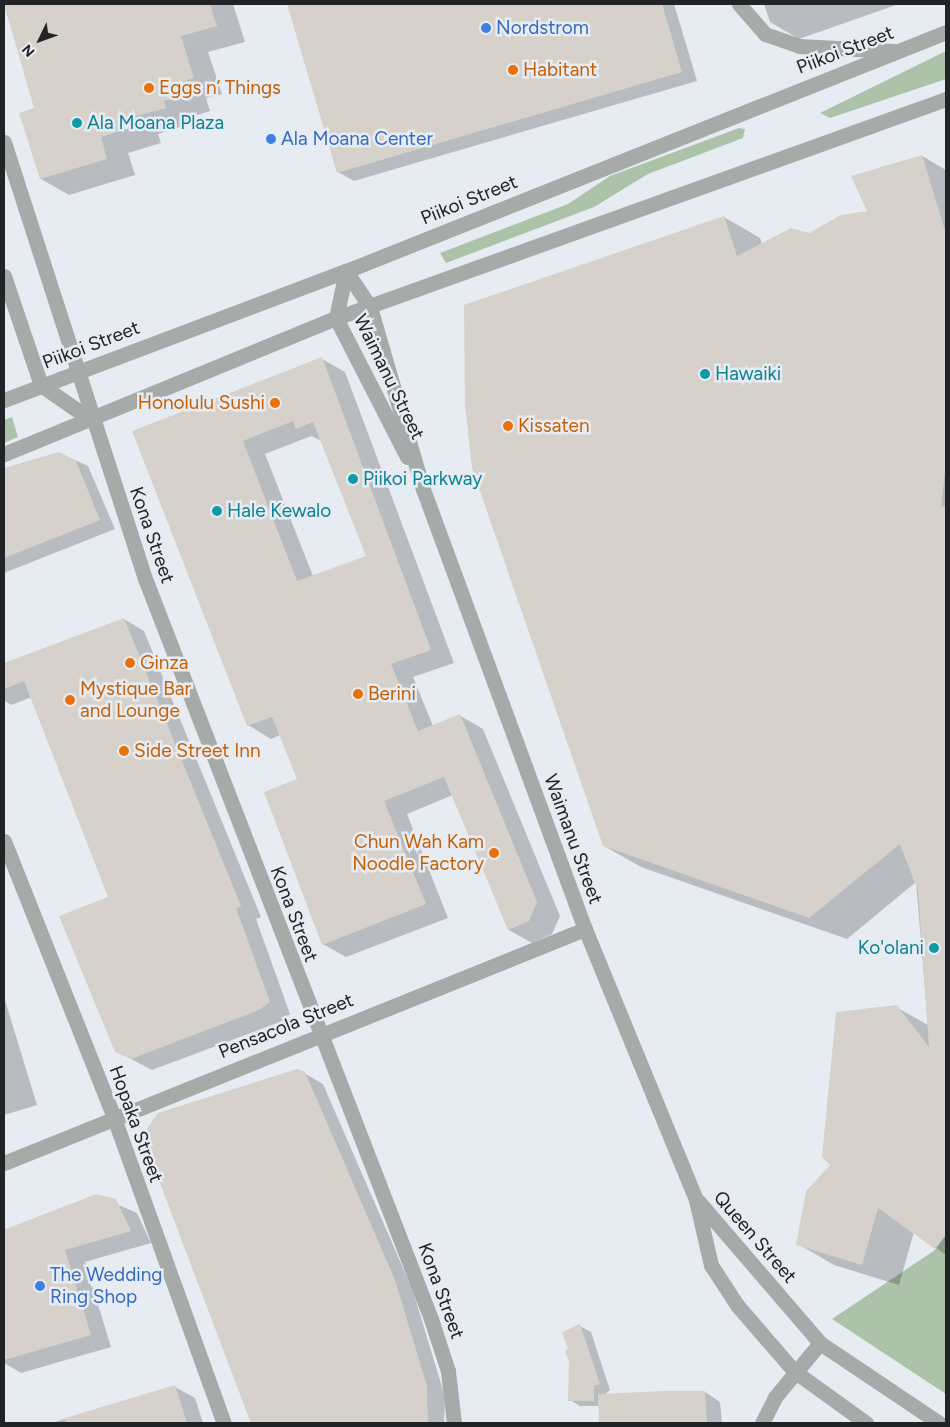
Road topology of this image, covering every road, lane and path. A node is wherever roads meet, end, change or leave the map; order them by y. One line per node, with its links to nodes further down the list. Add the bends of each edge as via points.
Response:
1 (739, 4): 3 (street, via 765,34 799,46)
2 (946, 32): 3 (street, Piikoi Street)
3 (897, 51): 6 (street, Piikoi Street)
4 (946, 99): 8 (street, via 613,215)
5 (4, 142): 10 (street, Kona Street)
6 (346, 271): 8 (street, Waimanu Street); 9 (street, Waimanu Street); 10 (street, Piikoi Street)
7 (4, 276): 11 (street)
8 (370, 307): 9 (street); 15 (street, Waimanu Street)
9 (336, 318): 13 (street); 15 (street, Waimanu Street)
10 (80, 370): 11 (street, Piikoi Street); 13 (street, Kona Street)
11 (41, 385): 12 (street, Piikoi Street); 13 (street)
12 (4, 400)
13 (90, 419): 14 (street); 18 (street, Kona Street, via 146,580)
14 (4, 454)
15 (423, 489): 17 (street, Waimanu Street)
16 (4, 841): 19 (street, Hopaka Street)
17 (585, 929): 18 (street, Pensacola Street); 21 (street, Waimanu Street)
18 (318, 1034): 19 (street, Pensacola Street); 25 (street, Kona Street, via 431,1319 448,1372)
19 (114, 1118): 20 (street, Pensacola Street); 24 (street, Hopaka Street)
20 (4, 1163)
21 (696, 1200): 22 (street, Queen Street); 23 (street, Queen Street, via 711,1265 737,1305)
22 (820, 1342): 23 (street); 28 (street, Queen Street, via 870,1381)
23 (794, 1371): 26 (street); 27 (street, Queen Street)
24 (224, 1423)
25 (454, 1423)
26 (762, 1423)
27 (866, 1423)
28 (939, 1423)

